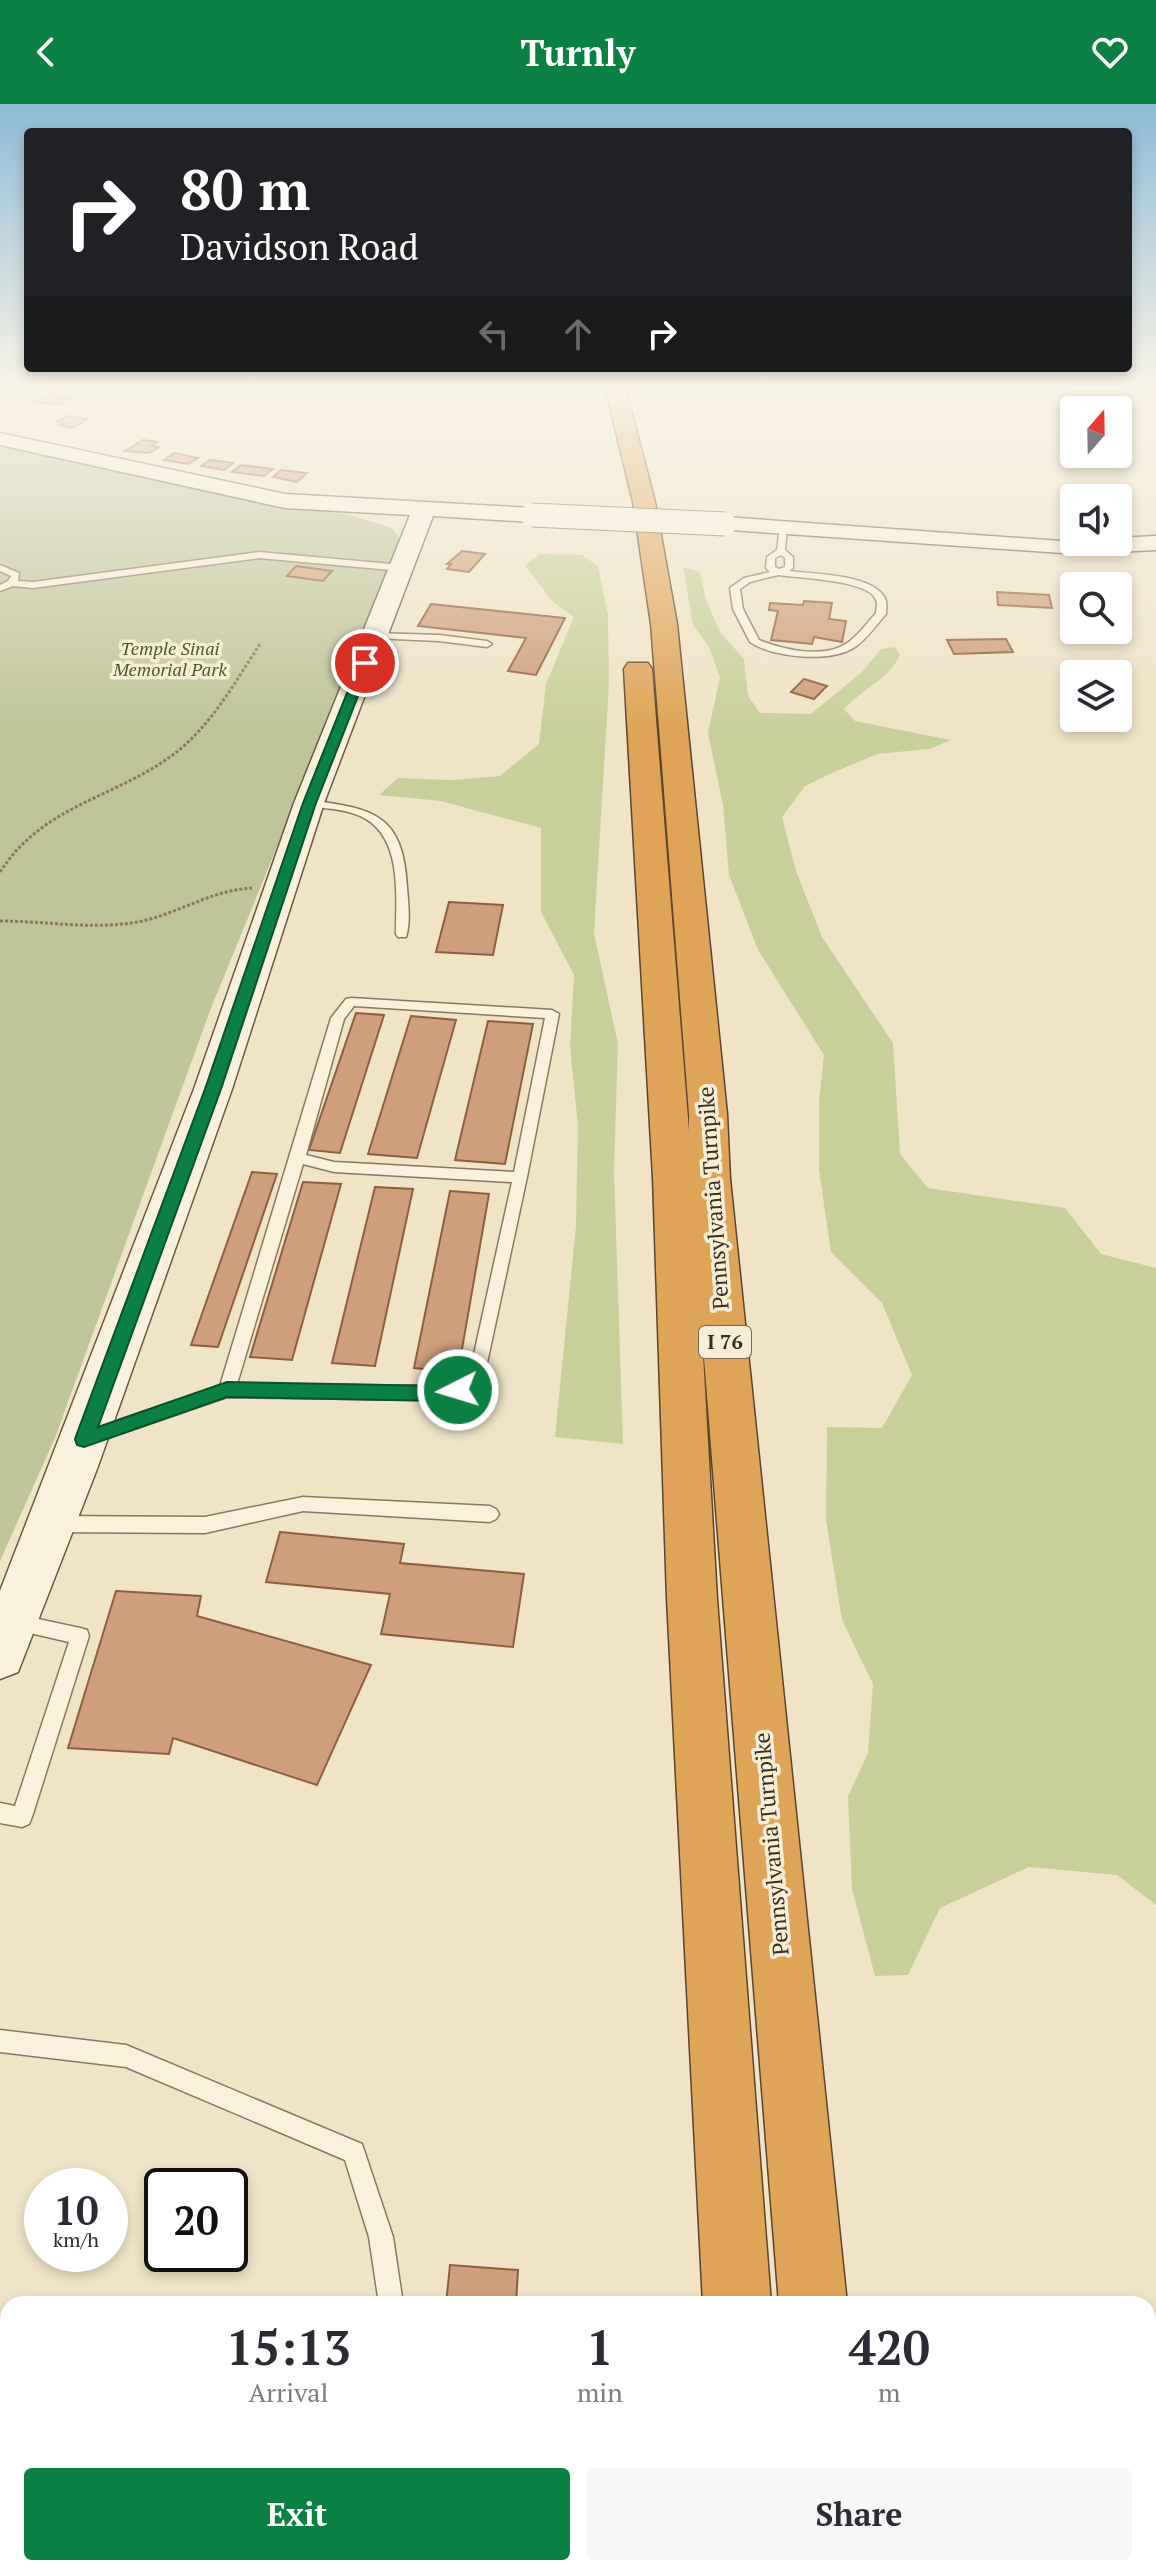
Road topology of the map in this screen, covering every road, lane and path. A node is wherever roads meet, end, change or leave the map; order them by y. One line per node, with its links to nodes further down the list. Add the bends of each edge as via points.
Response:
1 (273, 498): 4 (street)
2 (618, 498): 30 (highway, Pennsylvania Turnpike / I 76, via 635,622 673,1178 692,1599)
3 (643, 498): 31 (highway, Pennsylvania Turnpike / I 76, via 664,624)
4 (423, 511): 5 (street, bridge, via 725,524); 8 (street)
5 (782, 540): 6 (street, via 1076,547); 9 (lane, via 789,568)
6 (1156, 543)
7 (0, 568): 10 (lane, via 16,575)
8 (402, 568): 10 (lane, via 259,555 33,585); 12 (street)
9 (780, 573): 9 (lane, via 867,586 881,600 881,614 852,645 840,650 769,648 755,642 738,609 735,588 758,576)
10 (12, 583): 11 (lane)
11 (0, 588)
12 (375, 636): 14 (lane); 15 (street)
13 (260, 644): 16 (path, via 194,737 140,776 26,836)
14 (487, 644)
15 (309, 803): 17 (street); 19 (lane, via 364,813 381,822 399,861)
16 (0, 872)
17 (279, 888): 18 (path, via 229,888 154,918 118,924); 23 (street, via 213,1089)
18 (0, 921)
19 (402, 934)
20 (298, 1158): 21 (lane, via 334,1167); 21 (lane, via 338,1018 351,1002 552,1014); 22 (lane)
21 (520, 1177): 22 (lane, via 475,1386 441,1393)
22 (227, 1390): 23 (lane)
23 (84, 1439): 25 (street)
24 (490, 1514): 25 (lane, via 303,1504 205,1525)
25 (51, 1524): 26 (street)
26 (7, 1638): 27 (lane, via 80,1636 22,1817)
27 (0, 1813)
28 (0, 2041): 29 (lane, via 126,2056 354,2152 381,2237)
29 (390, 2296)
30 (736, 2296)
31 (812, 2296)

